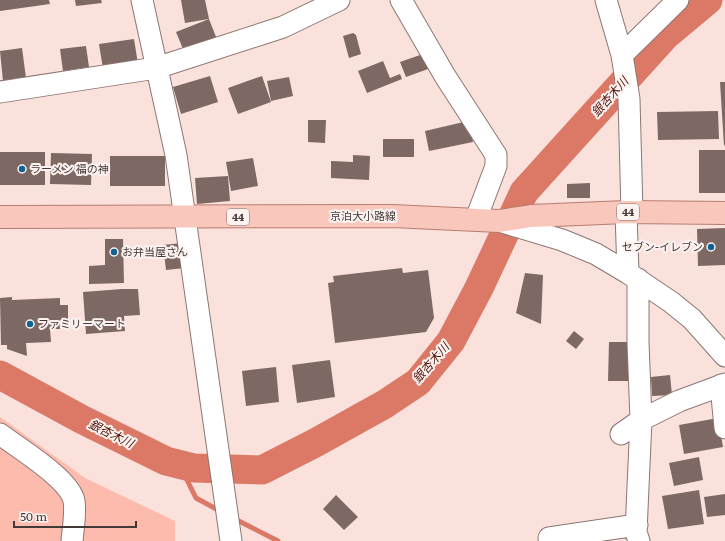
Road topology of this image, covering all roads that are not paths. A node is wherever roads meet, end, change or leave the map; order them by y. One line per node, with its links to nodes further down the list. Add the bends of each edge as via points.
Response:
1 (142, 0): 8 (street)
2 (339, 0): 6 (street)
3 (401, 0): 14 (street, via 445,76 496,155)
4 (606, 0): 7 (street)
5 (678, 0): 7 (street)
6 (316, 5): 8 (street, via 283,27)
7 (623, 59): 10 (street, via 629,99)
8 (156, 68): 9 (street); 13 (street, via 176,155)
9 (0, 92)
10 (629, 212): 11 (main road, 京泊大小路線 / 44); 15 (main road, 京泊大小路線 / 44); 16 (street)
11 (725, 213)
12 (0, 216): 13 (main road, 京泊大小路線 / 44)
13 (186, 217): 14 (main road, 京泊大小路線 / 44, via 392,216); 24 (street)
14 (488, 220): 15 (main road, 京泊大小路線 / 44)
15 (527, 222): 16 (street, via 596,254)
16 (633, 276): 17 (street, via 692,319); 19 (street)
17 (725, 356)
18 (723, 384): 19 (street, via 679,401); 20 (street)
19 (641, 420): 22 (street); 23 (street)
20 (725, 428)
21 (0, 434): 26 (street, via 60,479 68,490 74,500)
22 (620, 434)
23 (638, 533): 25 (street)
24 (230, 534)
25 (549, 538)
26 (72, 541)

